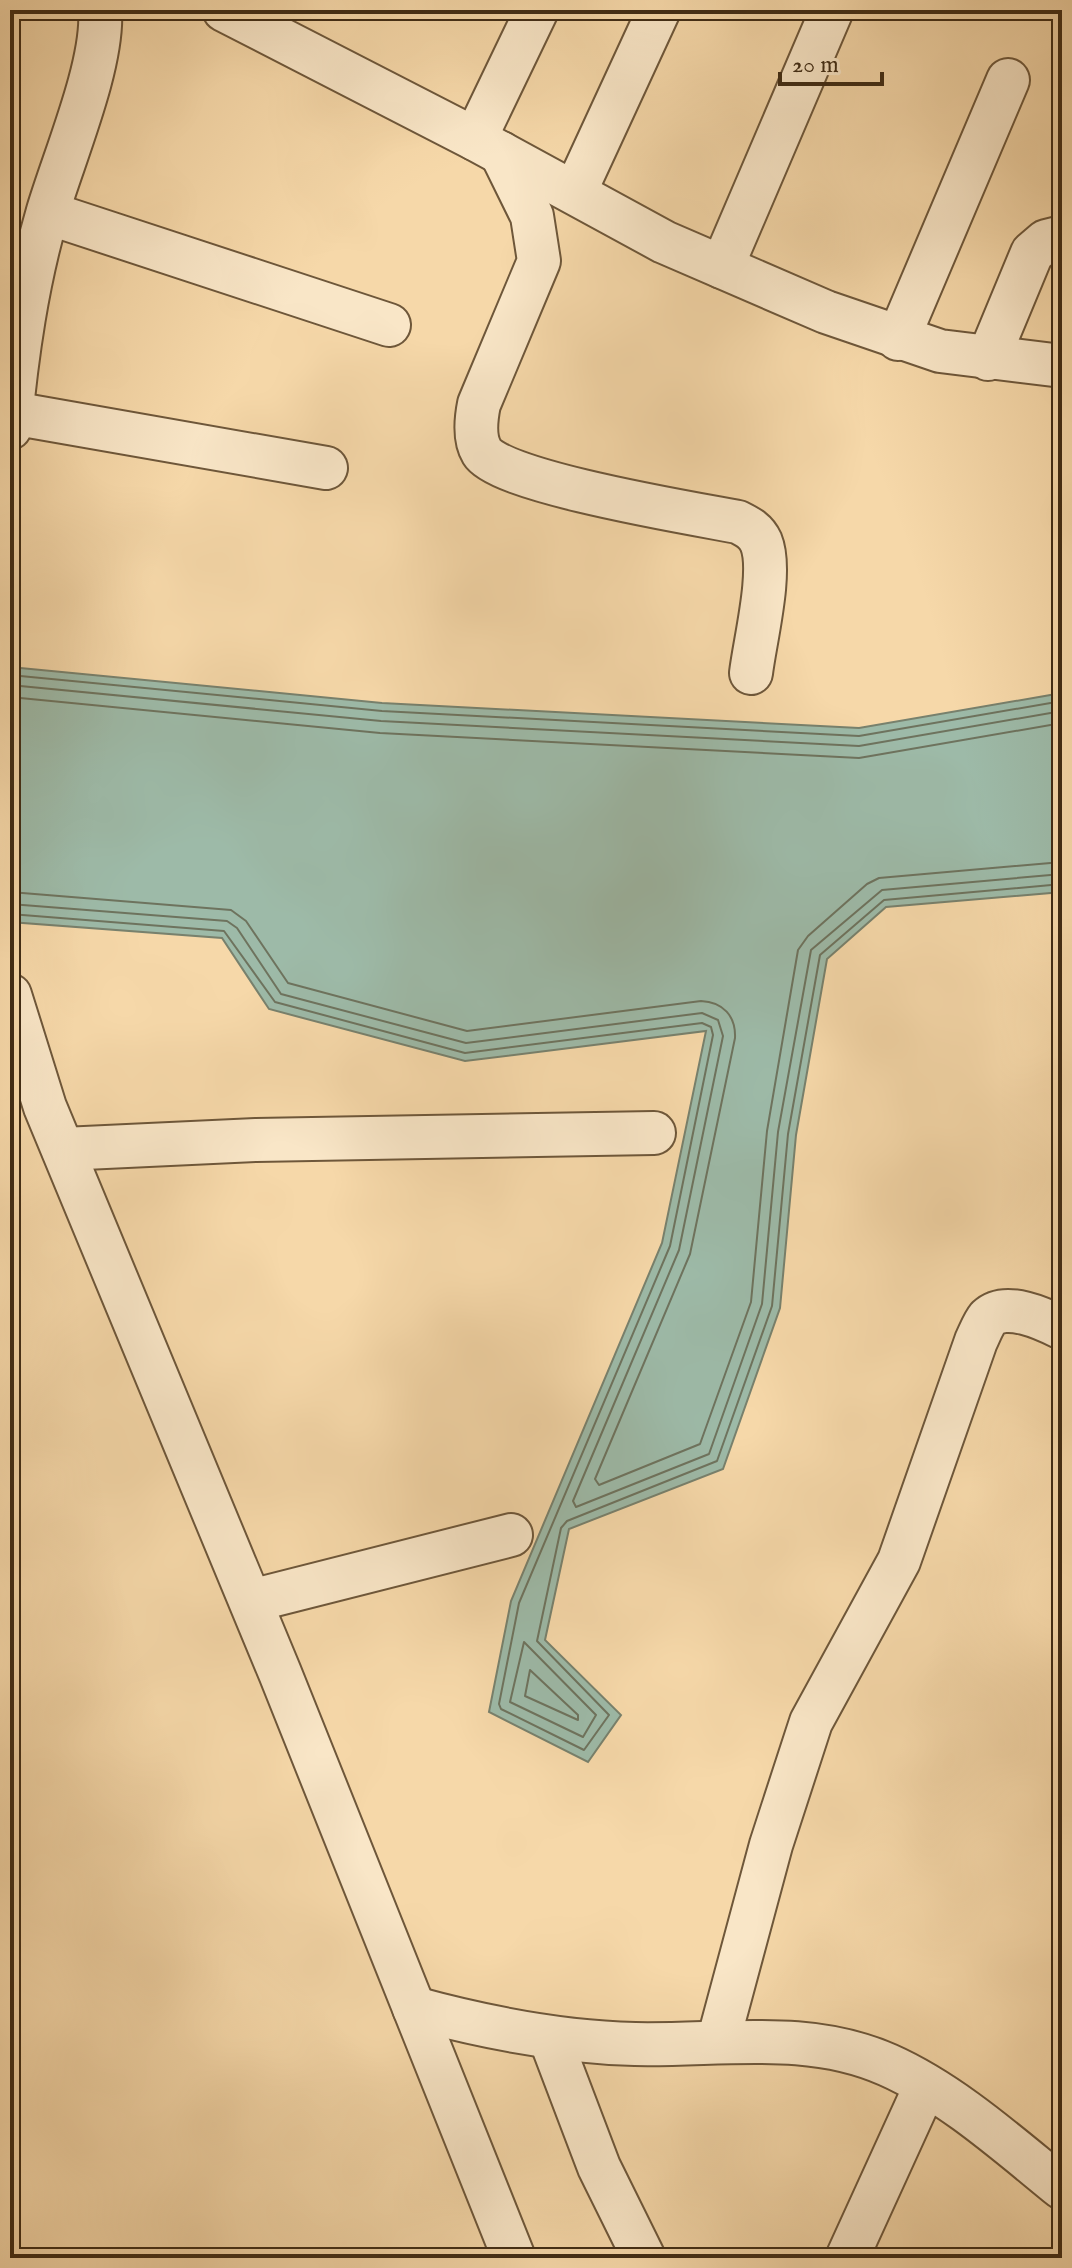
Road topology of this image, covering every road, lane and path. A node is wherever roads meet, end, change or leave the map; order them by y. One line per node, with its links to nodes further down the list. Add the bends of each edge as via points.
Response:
1 (100, 10): 9 (street, via 83,102)
2 (224, 10): 7 (street)
3 (537, 10): 7 (street)
4 (659, 10): 8 (street)
5 (832, 10): 11 (street)
6 (1008, 80): 13 (street)
7 (488, 146): 8 (street); 18 (street, via 532,216 539,261 479,404 475,422 482,452 499,467 622,500 738,522 754,531 765,562)
8 (575, 192): 11 (street, via 664,242)
9 (48, 213): 12 (street); 16 (street, via 21,319)
10 (1062, 237): 14 (street, via 1032,253)
11 (722, 267): 13 (street)
12 (389, 325)
13 (898, 339): 14 (street)
14 (988, 359): 15 (street)
15 (1062, 366)
16 (11, 420): 17 (street)
17 (326, 468)
18 (751, 673)
19 (10, 995): 20 (street)
20 (28, 1108): 22 (street)
21 (654, 1133): 22 (street)
22 (63, 1149): 25 (street)
23 (1062, 1328): 28 (street, via 1024,1313 1002,1311 988,1318 976,1341 899,1561 811,1722 771,1845)
24 (511, 1535): 25 (street)
25 (251, 1601): 26 (street)
26 (414, 2008): 27 (street, via 494,2030); 31 (street)
27 (550, 2038): 28 (street); 32 (street, via 599,2167)
28 (718, 2042): 29 (street, via 817,2044 888,2065)
29 (925, 2087): 30 (street); 33 (street)
30 (1062, 2188)
31 (514, 2258)
32 (644, 2258)
33 (847, 2258)

